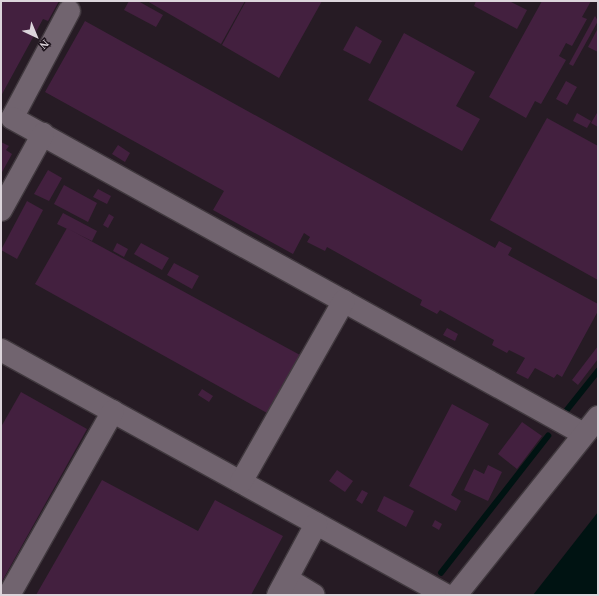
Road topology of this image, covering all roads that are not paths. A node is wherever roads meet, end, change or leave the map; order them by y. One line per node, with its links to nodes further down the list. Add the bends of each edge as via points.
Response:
1 (69, 10): 2 (street, via 12,118)
2 (43, 134): 3 (street); 4 (street)
3 (1, 210)
4 (344, 301): 8 (street); 9 (street)
5 (1, 350): 6 (street)
6 (113, 412): 9 (street); 12 (street)
7 (598, 417): 8 (street)
8 (584, 434): 15 (street)
9 (241, 482): 10 (street)
10 (316, 524): 11 (street); 14 (street)
11 (282, 587): 13 (street)
12 (10, 595)
13 (314, 595)
14 (446, 595)
15 (456, 595)

